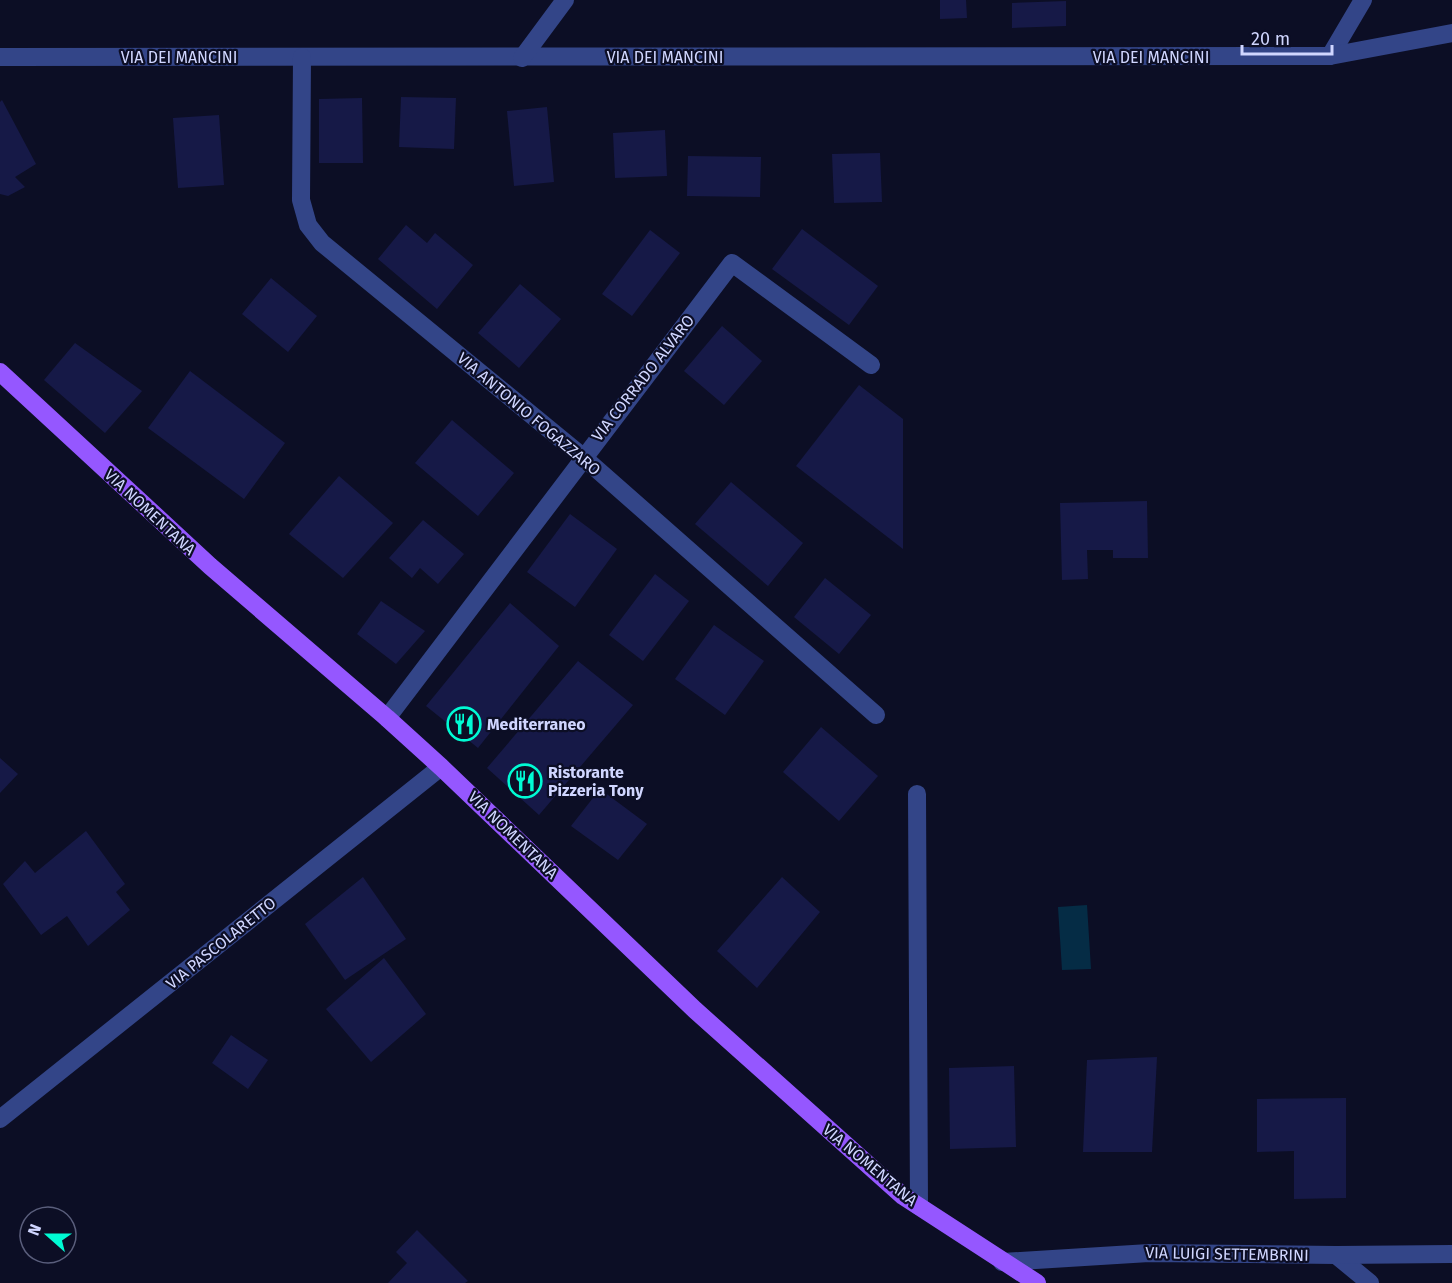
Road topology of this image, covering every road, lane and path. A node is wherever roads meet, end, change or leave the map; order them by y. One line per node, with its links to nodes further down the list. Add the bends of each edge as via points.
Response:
1 (566, 0): 7 (street)
2 (1363, 0): 4 (street)
3 (1452, 33): 4 (street, VIA DEI MANCINI)
4 (1330, 56): 7 (street, VIA DEI MANCINI)
5 (0, 57): 6 (street, VIA DEI MANCINI)
6 (302, 57): 7 (street, VIA DEI MANCINI); 10 (street, VIA ANTONIO FOGAZZARO, via 300,190 302,210 313,232)
7 (522, 57)
8 (871, 365): 10 (street, VIA CORRADO ALVARO, via 732,263)
9 (0, 372): 12 (main road, VIA NOMENTANA, via 210,567)
10 (583, 458): 11 (street, VIA ANTONIO FOGAZZARO); 12 (street, VIA CORRADO ALVARO)
11 (876, 715)
12 (387, 718): 13 (main road, VIA NOMENTANA)
13 (441, 767): 15 (street, VIA PASCOLARETTO); 16 (main road, VIA NOMENTANA, via 695,1010 903,1196)
14 (917, 794): 16 (street)
15 (0, 1119)
16 (919, 1206): 19 (main road, VIA NOMENTANA)
17 (1452, 1254): 18 (street, VIA LUIGI SETTEMBRINI)
18 (1336, 1256): 19 (street, VIA LUIGI SETTEMBRINI, via 1149,1253); 21 (street)
19 (1002, 1262): 20 (main road, VIA NOMENTANA)
20 (1037, 1283)
21 (1370, 1283)

